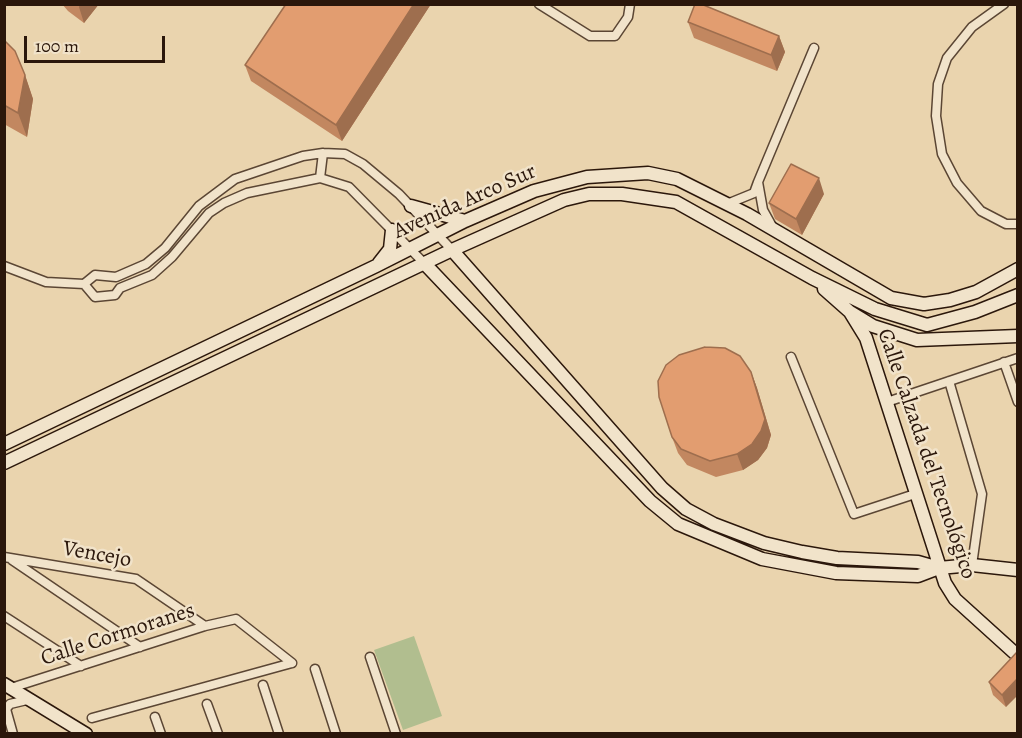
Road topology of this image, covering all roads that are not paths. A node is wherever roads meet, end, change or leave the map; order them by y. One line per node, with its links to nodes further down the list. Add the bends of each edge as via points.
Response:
1 (630, 4): 3 (street, via 628,18 615,36 590,36)
2 (1005, 4): 13 (street, via 972,27 946,58 938,84 936,116 942,154 957,183 981,211 1006,224)
3 (541, 5)
4 (814, 48): 8 (street)
5 (323, 153): 6 (street); 7 (street); 11 (street, via 345,154 363,164)
6 (239, 177): 9 (street, via 241,190); 23 (street, via 198,206 165,248 146,264)
7 (320, 178): 9 (street); 14 (street, via 349,187)
8 (758, 182): 10 (street, via 754,193); 15 (street, via 764,210)
9 (247, 193): 26 (street, via 209,213 152,275)
10 (727, 204): 12 (main road, Avenida Arco Sur, via 677,179 648,173 610,175 534,191); 15 (main road, Avenida Arco Sur)
11 (411, 206): 12 (main road); 16 (street)
12 (465, 221): 16 (main road, Avenida Arco Sur)
13 (1016, 224)
14 (392, 230): 17 (street); 21 (main road, via 390,249)
15 (775, 231): 22 (main road, Avenida Arco Sur, via 891,298 924,304 976,292)
16 (438, 235): 17 (main road, Avenida Arco Sur); 18 (street)
17 (412, 248): 19 (street); 21 (main road, Avenida Arco Sur)
18 (452, 250): 19 (main road, Avenida Arco Sur); 24 (main road, Avenida Arco Sur, via 564,200 589,194 622,194 676,202); 42 (main road, via 662,488 686,509 764,543 802,552 918,562)
19 (425, 264): 38 (main road, Avenida Arco Sur); 42 (main road, via 650,501 678,524 762,559 836,573 918,576)
20 (4, 266): 25 (street, via 46,282)
21 (376, 266): 37 (main road, Avenida Arco Sur)
22 (1017, 269)
23 (116, 277): 25 (street, via 101,274); 26 (street)
24 (812, 278): 28 (main road, Avenida Arco Sur); 29 (main road)
25 (84, 284): 26 (street, via 95,297 115,295)
26 (120, 288)
27 (1017, 295): 28 (main road, Avenida Arco Sur, via 927,325)
28 (875, 309): 29 (main road)
29 (850, 312): 30 (main road, via 873,326 917,340); 35 (main road, Calle Calzada del Tecnológico, via 866,338)
30 (1017, 336)
31 (791, 357): 39 (street, via 854,514)
32 (1017, 358): 33 (street)
33 (1004, 362): 34 (street); 36 (street)
34 (949, 381): 35 (street); 41 (street, via 982,494)
35 (887, 402): 39 (main road, Calle Calzada del Tecnológico)
36 (1017, 402)
37 (4, 444)
38 (4, 463)
39 (915, 494): 42 (main road, Calle Calzada del Tecnológico)
40 (7, 557): 45 (street, Vencejo, via 136,579); 46 (street)
41 (972, 565): 42 (main road); 43 (main road)
42 (939, 568): 47 (main road, Calle Calzada del Tecnológico, via 954,599)
43 (1017, 570)
44 (4, 616): 49 (street)
45 (205, 626): 46 (street, Calle Cormoranes); 56 (street, Calle Cormoranes, via 236,619 292,663)
46 (140, 647): 49 (street, Calle Cormoranes)
47 (1017, 656)
48 (370, 657): 63 (street)
49 (81, 666): 52 (street, Calle Cormoranes)
50 (315, 669): 62 (street)
51 (263, 685): 61 (street)
52 (8, 686): 53 (main road)
53 (32, 699): 57 (main road); 58 (street, via 10,704 6,709)
54 (207, 704): 60 (street)
55 (155, 717): 59 (street)
56 (92, 718)
57 (81, 733)
58 (13, 734)
59 (161, 734)
60 (218, 734)
61 (279, 734)
62 (336, 734)
63 (396, 734)

